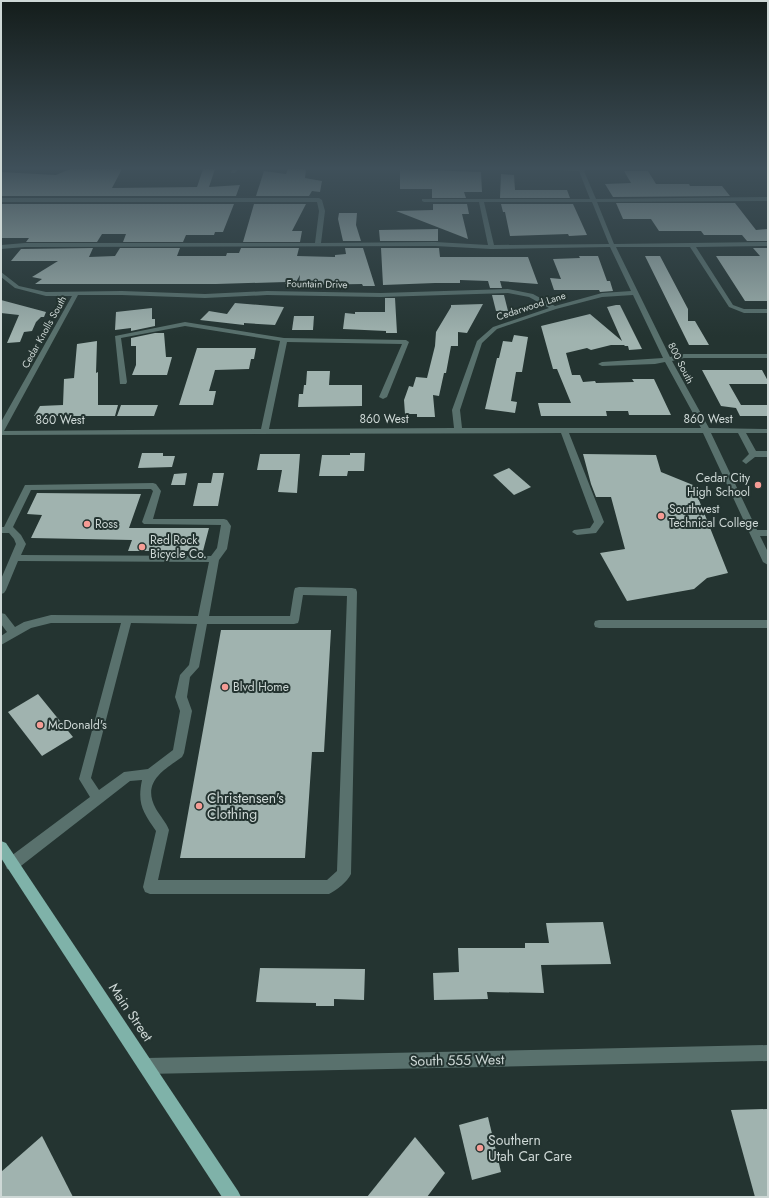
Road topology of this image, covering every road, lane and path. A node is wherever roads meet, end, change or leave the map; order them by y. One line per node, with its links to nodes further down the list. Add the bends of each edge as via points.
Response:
1 (320, 225): 6 (street)
2 (486, 225): 9 (street)
3 (604, 225): 7 (street, 800 South)
4 (691, 244): 5 (street); 7 (street); 14 (street, via 731,306 743,311)
5 (768, 244)
6 (318, 245): 8 (street); 9 (street, via 436,244)
7 (612, 245): 9 (street); 11 (street, 800 South)
8 (1, 247)
9 (491, 247)
10 (1, 274): 12 (street, Cedar Knolls South, via 17,287 46,294)
11 (636, 293): 13 (street, Cedarwood Lane, via 602,296); 17 (street, 800 South)
12 (76, 294): 13 (street, Fountain Drive, via 381,295 508,291 531,296); 21 (street, Cedar Knolls South)
13 (554, 308): 22 (street, Cedarwood Lane, via 495,328 479,342 456,410)
14 (768, 311)
15 (284, 340): 19 (street, via 185,324 117,337); 20 (street, via 406,342); 27 (street)
16 (768, 356): 17 (street, via 684,356)
17 (668, 359): 18 (street, via 655,362); 24 (street, 800 South)
18 (602, 364)
19 (123, 382)
20 (383, 397)
21 (1, 429)
22 (458, 430): 23 (street, 860 West); 27 (street, 860 West)
23 (564, 431): 24 (street, 860 West); 33 (street, via 599,522 593,531)
24 (706, 431): 25 (street, 860 West); 34 (street, 800 South)
25 (741, 431): 26 (street, 860 West); 29 (street)
26 (768, 431)
27 (264, 432): 28 (street, 860 West)
28 (1, 433)
29 (753, 454): 30 (street); 31 (street)
30 (768, 454)
31 (746, 461)
32 (4, 530): 36 (street, via 11,530 21,544); 37 (street, via 28,487 153,486 157,491 148,522 224,522 226,526 222,549)
33 (577, 532)
34 (754, 534): 35 (street); 38 (street, 800 South)
35 (768, 534)
36 (15, 558): 37 (street); 39 (street)
37 (214, 559): 42 (street)
38 (768, 562)
39 (1, 590)
40 (1, 617): 45 (street)
41 (127, 619): 42 (street); 45 (street, via 51,619 28,625); 48 (street, via 85,779)
42 (203, 619): 47 (street, via 194,667 185,675 181,697 186,711 178,753); 47 (street, via 294,620 299,591 352,592 344,874 329,887 150,887 163,830 150,811 145,795)
43 (599, 624): 44 (street)
44 (768, 624)
45 (14, 633): 46 (street)
46 (1, 641)
47 (150, 774): 48 (street, via 128,776)
48 (98, 799): 50 (street)
49 (1, 847): 50 (main road, Main Street)
50 (12, 864): 52 (main road, Main Street)
51 (768, 1053): 52 (street, South 555 West)
52 (146, 1066): 53 (main road, Main Street)
53 (232, 1197)

